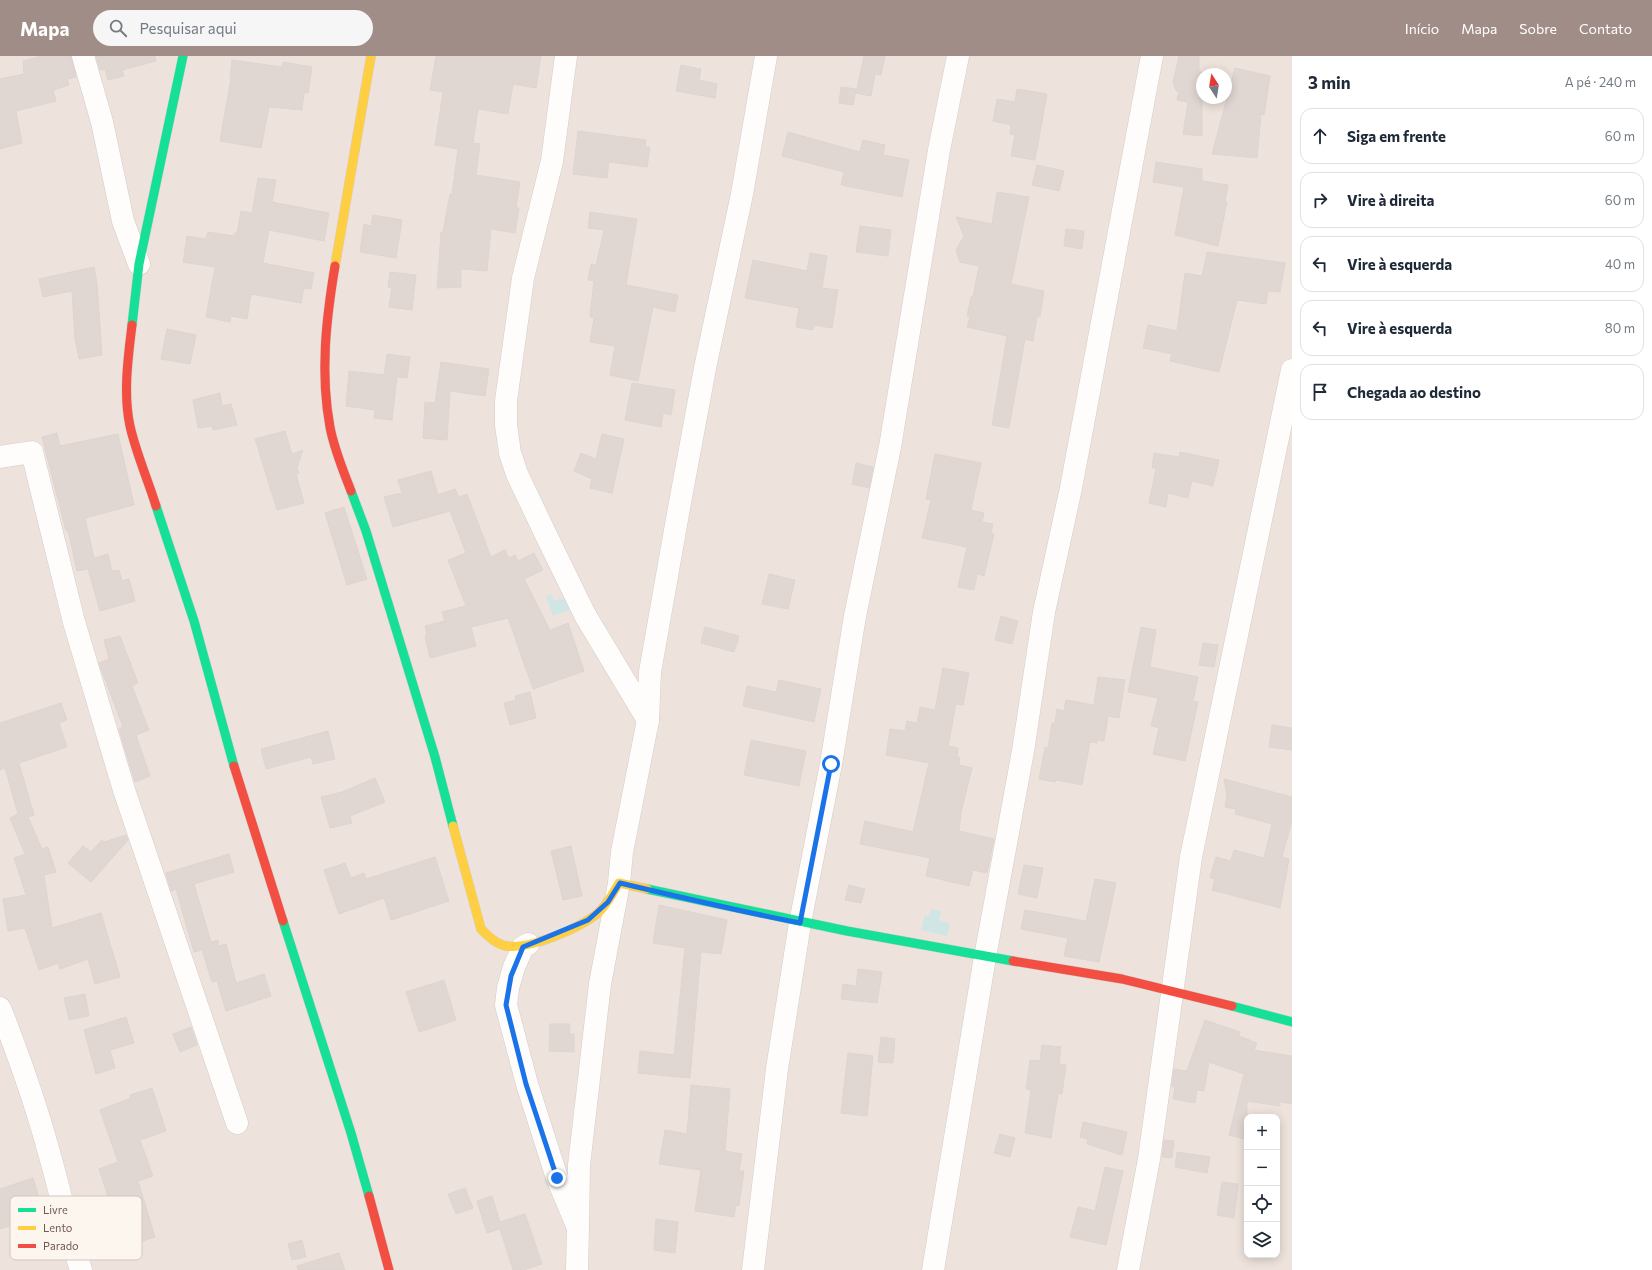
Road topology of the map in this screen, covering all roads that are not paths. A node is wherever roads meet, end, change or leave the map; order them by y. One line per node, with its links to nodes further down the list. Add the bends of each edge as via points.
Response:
1 (83, 56): 8 (street, via 102,122 123,221)
2 (183, 56): 8 (street)
3 (371, 56): 16 (street, via 330,294 324,346 324,387 330,428 339,460 366,531 407,672 435,756 482,929 495,942 508,947)
4 (566, 56): 11 (street, via 552,161 523,278 506,401 506,425 510,453 517,474 536,515 585,614)
5 (766, 56): 11 (street, via 742,194 705,368 650,672)
6 (958, 56): 14 (street, via 939,150 890,448 855,616 831,764)
7 (1152, 56): 17 (street, via 1075,464 1044,612 1023,751)
8 (139, 264): 26 (street, via 127,362 130,426 194,621 234,768 351,1134)
9 (1292, 370): 18 (street, via 1191,857)
10 (0, 457): 21 (street, via 32,452 74,622 124,790)
11 (648, 720): 12 (street, via 622,852)
12 (620, 883): 13 (street, via 608,902); 14 (street); 15 (street)
13 (588, 920): 15 (street, via 602,924); 16 (street)
14 (800, 923): 17 (street); 28 (street, via 777,1069)
15 (608, 941): 23 (street, via 600,984 579,1165)
16 (528, 944): 23 (street, via 523,947 514,967 506,1005 526,1084 552,1164)
17 (985, 957): 18 (street, via 1097,974); 29 (street)
18 (1173, 990): 20 (street); 30 (street, via 1149,1159)
19 (0, 1008): 22 (street, via 22,1065)
20 (1292, 1022)
21 (236, 1123)
22 (59, 1196)
23 (578, 1228): 27 (street)
24 (78, 1260): 25 (street)
25 (81, 1270)
26 (389, 1270)
27 (577, 1270)
28 (753, 1270)
29 (932, 1270)
30 (1128, 1270)

